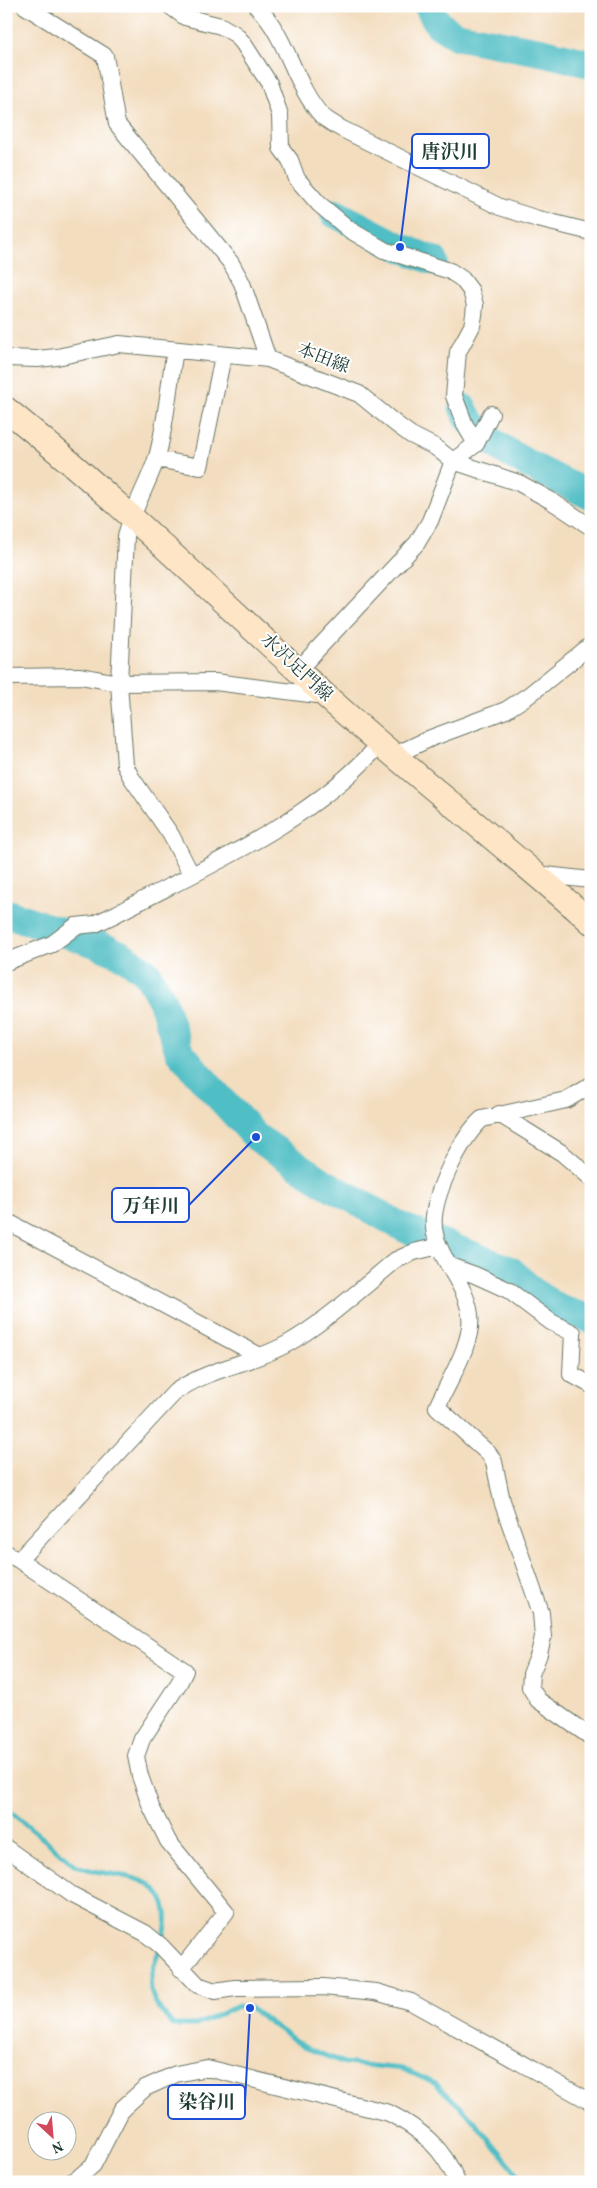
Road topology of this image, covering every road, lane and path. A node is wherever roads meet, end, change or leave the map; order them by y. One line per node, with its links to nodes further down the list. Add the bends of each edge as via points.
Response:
1 (25, 6): 8 (street, via 105,56 117,124 231,263 242,283)
2 (170, 6): 11 (street, via 185,17 221,26 244,43 269,84 280,115 281,148 297,179 319,204 350,230 384,250 450,271 471,291 474,315 472,326 458,352 454,396 464,425)
3 (256, 6): 4 (street, via 276,31 324,118 500,206)
4 (591, 232)
5 (174, 350): 6 (street, 本田線); 7 (street, 本田線, via 119,344 57,357); 12 (street)
6 (223, 356): 8 (street, 本田線); 12 (street, via 200,467)
7 (6, 358)
8 (268, 359): 13 (street, 本田線, via 359,394 411,435)
9 (6, 409): 14 (main road, 水沢足門線)
10 (491, 414): 11 (street)
11 (476, 444): 13 (street)
12 (156, 459): 14 (street)
13 (454, 461): 15 (street, 本田線, via 519,483); 17 (street, via 430,521 417,543)
14 (131, 515): 17 (main road, 水沢足門線); 19 (street, via 126,536)
15 (591, 527)
16 (591, 645): 21 (street, via 506,710)
17 (298, 670): 20 (main road, 水沢足門線)
18 (6, 677): 19 (street, via 80,676)
19 (120, 683): 20 (street, via 215,682); 22 (street, via 125,765 171,835)
20 (325, 696): 21 (main road, 水沢足門線)
21 (388, 750): 22 (street, via 366,760 276,830); 23 (main road, 水沢足門線)
22 (192, 874): 26 (street, via 109,918 96,924 76,926 52,944)
23 (536, 874): 24 (street); 25 (main road, 水沢足門線)
24 (591, 880)
25 (591, 922)
26 (6, 962)
27 (591, 1085): 28 (street, via 566,1100)
28 (499, 1114): 29 (street, via 562,1153); 31 (street, via 482,1119 472,1128 456,1154 436,1202 434,1218)
29 (591, 1178)
30 (6, 1221): 33 (street)
31 (439, 1246): 32 (street); 33 (street, via 396,1260 287,1344)
32 (450, 1266): 34 (street, via 508,1290 551,1322 573,1333 571,1374); 36 (street, via 465,1294 470,1316 469,1334 436,1406 494,1462 502,1501 541,1613 543,1637 530,1687 538,1700)
33 (260, 1356): 35 (street, via 205,1375 175,1392)
34 (591, 1385)
35 (12, 1556): 38 (street, via 185,1671 142,1739 136,1756 151,1807 168,1841 226,1912)
36 (591, 1737)
37 (6, 1848): 38 (street, via 72,1895 145,1933)
38 (181, 1969): 39 (street, via 198,1985 215,1991 323,1987 376,1992 411,2002)
39 (591, 2102)
40 (71, 2182): 41 (street, via 94,2165 122,2109 145,2088 176,2074 207,2068 389,2113 412,2125 432,2142 447,2160)
41 (457, 2182)

